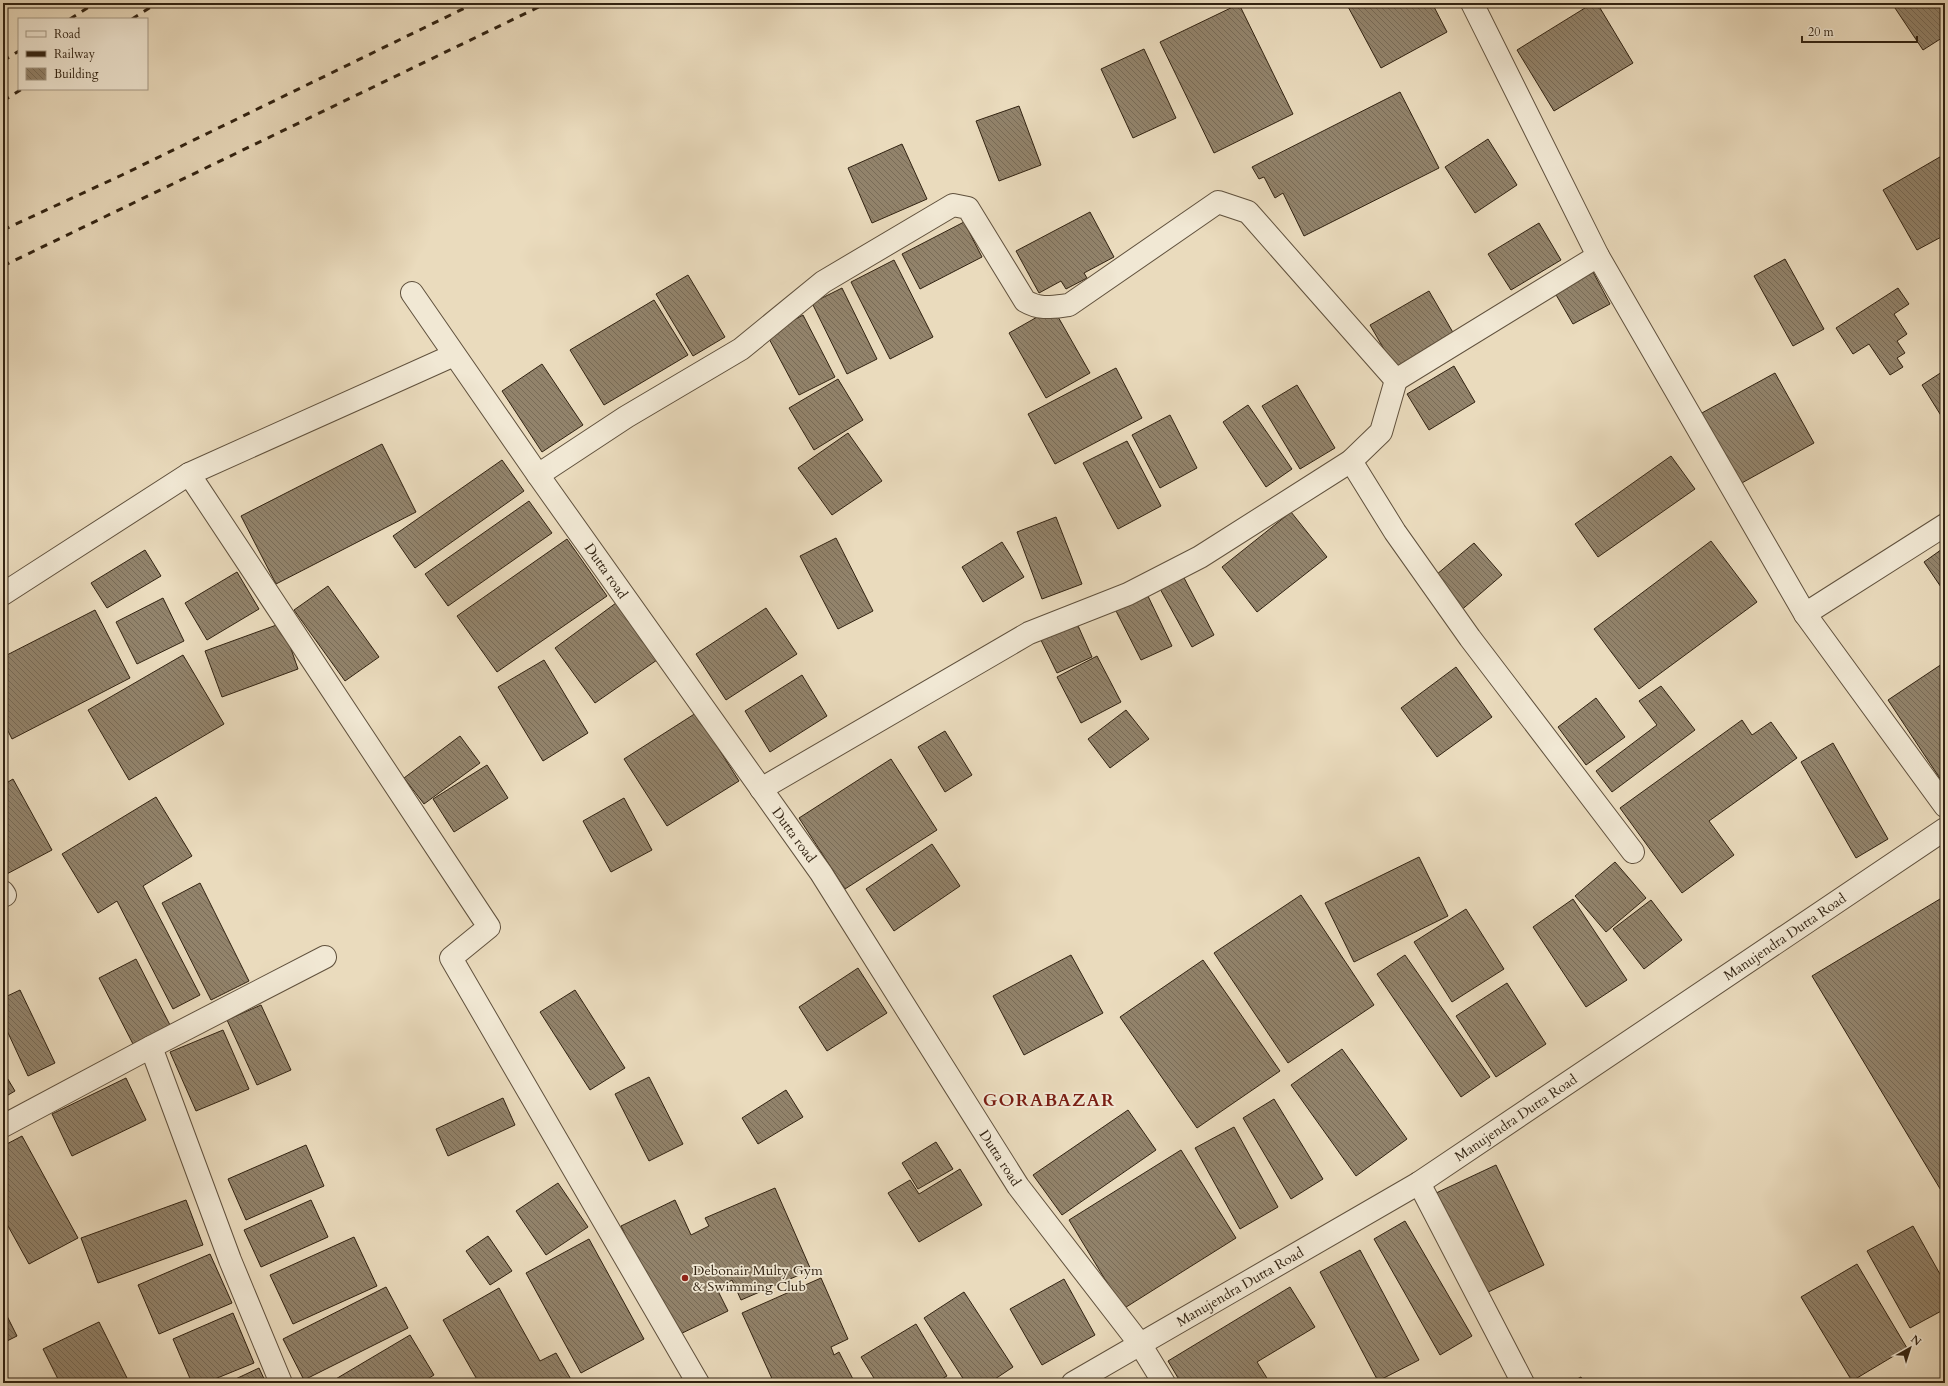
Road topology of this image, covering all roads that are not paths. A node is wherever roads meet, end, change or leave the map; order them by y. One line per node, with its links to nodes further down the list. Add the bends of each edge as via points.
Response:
1 (1472, 3): 2 (street)
2 (1598, 256): 5 (street); 11 (street)
3 (412, 293): 4 (street, Dutta road)
4 (454, 355): 7 (street); 8 (street, Dutta road)
5 (1396, 380): 6 (street, via 1380,432); 8 (street, via 1248,212 1218,202 1069,305 1048,308 1035,307 1025,301 968,208 953,205 823,282 741,349)
6 (1351, 461): 12 (street, via 1200,557 1128,594 1029,633); 15 (street, via 1396,532 1470,638)
7 (189, 474): 10 (street); 22 (street, via 490,927 451,958)
8 (538, 474): 12 (street, Dutta road)
9 (1945, 525): 11 (street)
10 (3, 594)
11 (1805, 614): 13 (street)
12 (761, 789): 20 (street, Dutta road, via 821,872 1018,1186)
13 (1945, 806)
14 (1945, 829): 19 (street, Manujendra Dutta Road)
15 (1633, 852)
16 (325, 957): 17 (street)
17 (151, 1047): 18 (street); 21 (street, via 230,1260)
18 (3, 1126)
19 (1419, 1183): 20 (street, Manujendra Dutta Road); 25 (street)
20 (1140, 1344): 23 (street, Manujendra Dutta Road); 24 (street, Dutta road)
21 (281, 1383)
22 (698, 1383)
23 (1073, 1383)
24 (1164, 1383)
25 (1523, 1383)

